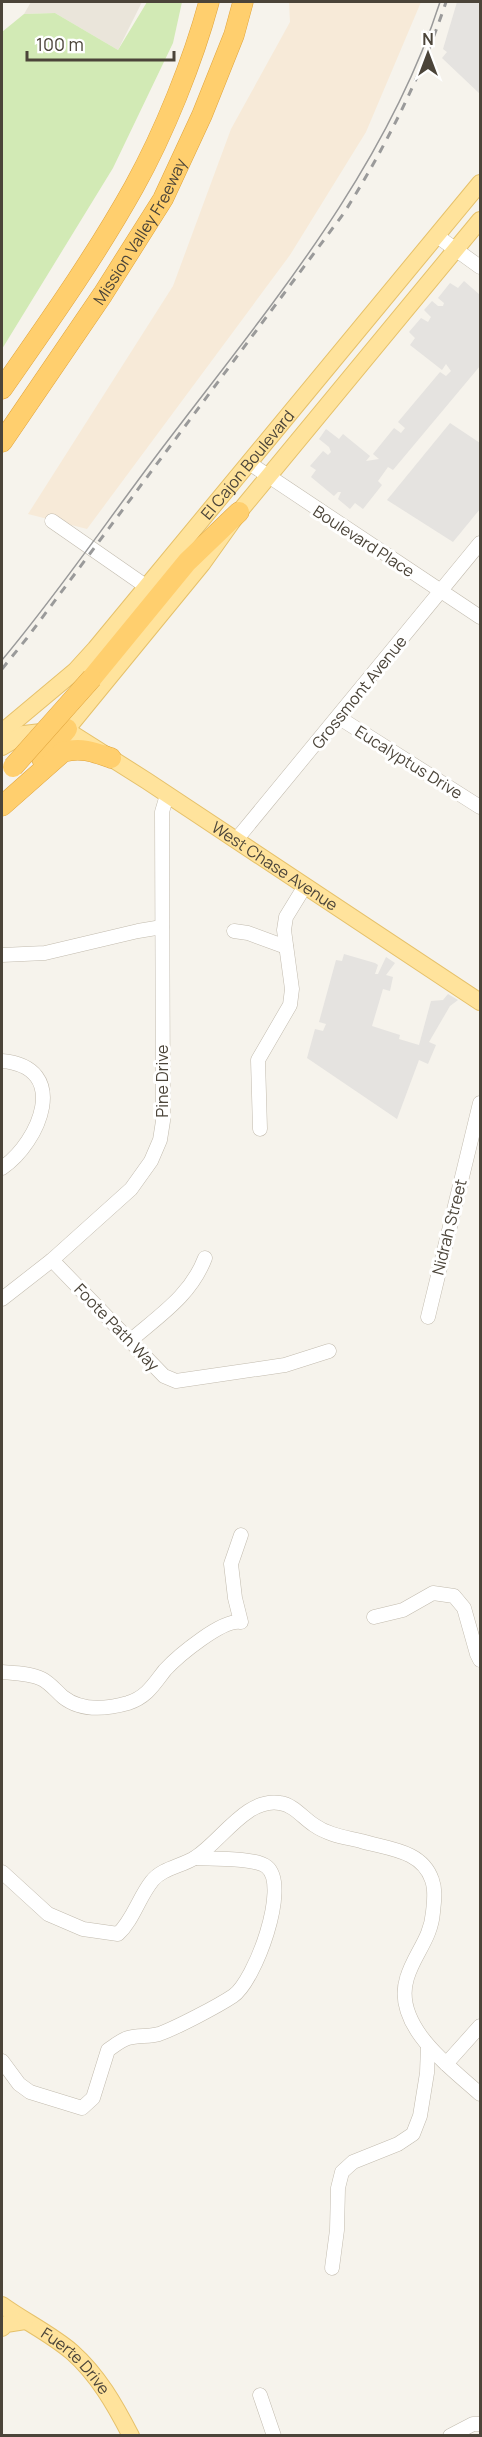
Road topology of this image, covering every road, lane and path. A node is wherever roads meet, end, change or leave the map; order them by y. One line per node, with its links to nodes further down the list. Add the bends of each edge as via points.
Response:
1 (209, 2): 8 (highway, Mission Valley Freeway, via 173,105 135,186 77,281)
2 (243, 2): 9 (highway, Mission Valley Freeway, via 202,115 163,199)
3 (480, 183): 5 (main road, El Cajon Boulevard)
4 (480, 220): 6 (main road, El Cajon Boulevard)
5 (437, 236): 6 (street); 10 (main road, El Cajon Boulevard)
6 (456, 250): 7 (street); 11 (main road, El Cajon Boulevard)
7 (480, 267)
8 (2, 389)
9 (2, 442)
10 (249, 463): 11 (street, Boulevard Place); 15 (main road, El Cajon Boulevard)
11 (268, 476): 12 (main road, El Cajon Boulevard); 16 (street, Boulevard Place)
12 (239, 512): 18 (highway, via 187,562); 21 (main road, El Cajon Boulevard, via 202,564)
13 (52, 521): 15 (street)
14 (480, 543): 16 (street, Grossmont Avenue)
15 (147, 587): 18 (main road, El Cajon Boulevard)
16 (441, 591): 17 (street, Boulevard Place); 19 (street, Grossmont Avenue)
17 (480, 617)
18 (84, 674): 20 (main road, El Cajon Boulevard); 21 (main road, via 60,708); 24 (highway, bridge, via 36,743)
19 (338, 717): 28 (street, Eucalyptus Drive); 29 (street, Grossmont Avenue)
20 (8, 727): 21 (main road, West Chase Avenue, via 48,720)
21 (67, 729): 22 (main road, via 24,734); 23 (main road, West Chase Avenue); 25 (highway)
22 (2, 747)
23 (111, 758): 25 (highway, via 89,750 63,752); 26 (main road, West Chase Avenue)
24 (7, 772)
25 (21, 788): 27 (highway)
26 (167, 795): 29 (main road, West Chase Avenue); 31 (street, Pine Drive, via 162,812)
27 (2, 806)
28 (480, 807)
29 (236, 840): 30 (main road, West Chase Avenue)
30 (305, 886): 33 (street, via 286,917); 35 (main road, West Chase Avenue)
31 (162, 927): 34 (street, via 45,953); 41 (street, Pine Drive, via 160,1140 131,1189)
32 (234, 931): 33 (street)
33 (286, 947): 38 (street, via 291,1005 258,1060)
34 (2, 955)
35 (480, 1002)
36 (2, 1061): 39 (street, via 34,1072 43,1096 30,1139)
37 (480, 1102): 43 (street, Nidrah Street)
38 (260, 1130)
39 (2, 1167)
40 (205, 1258): 44 (street, via 191,1286)
41 (52, 1260): 42 (street, Pine Drive); 44 (street, Foote Path Way)
42 (2, 1299)
43 (428, 1317)
44 (130, 1340): 45 (street, Foote Path Way, via 164,1376 176,1382 285,1365)
45 (329, 1352)
46 (241, 1535): 49 (street, via 231,1564 241,1622 222,1626 191,1649 166,1669 143,1696 104,1708 88,1708 65,1698 43,1679)
47 (374, 1617): 48 (street, via 403,1610 433,1593 454,1596 464,1608)
48 (480, 1660)
49 (2, 1672)
50 (195, 1858): 51 (street, via 153,1879 118,1934 83,1929 48,1914); 53 (street, via 230,1825 266,1802 282,1803 327,1832 415,1856 429,1873 434,1887 432,1928 407,1978 404,1997 407,2013); 54 (street, via 257,1862 267,1867 274,1879 272,1909 260,1956 248,1981 234,1996 161,2033 127,2038 108,2050 93,2098 82,2108 30,2092)
51 (2, 1872)
52 (480, 2026): 55 (street)
53 (428, 2046): 55 (street); 57 (street, via 420,2116 413,2134 353,2162 342,2172)
54 (2, 2061)
55 (446, 2064): 56 (street)
56 (480, 2094)
57 (332, 2268)
58 (2, 2305): 59 (main road, Fuerte Drive)
59 (25, 2321): 60 (main road); 63 (main road, Fuerte Drive, via 87,2367 112,2400)
60 (2, 2328)
61 (260, 2395): 64 (street)
62 (480, 2424): 65 (street)
63 (131, 2436)
64 (274, 2436)
65 (450, 2436)

